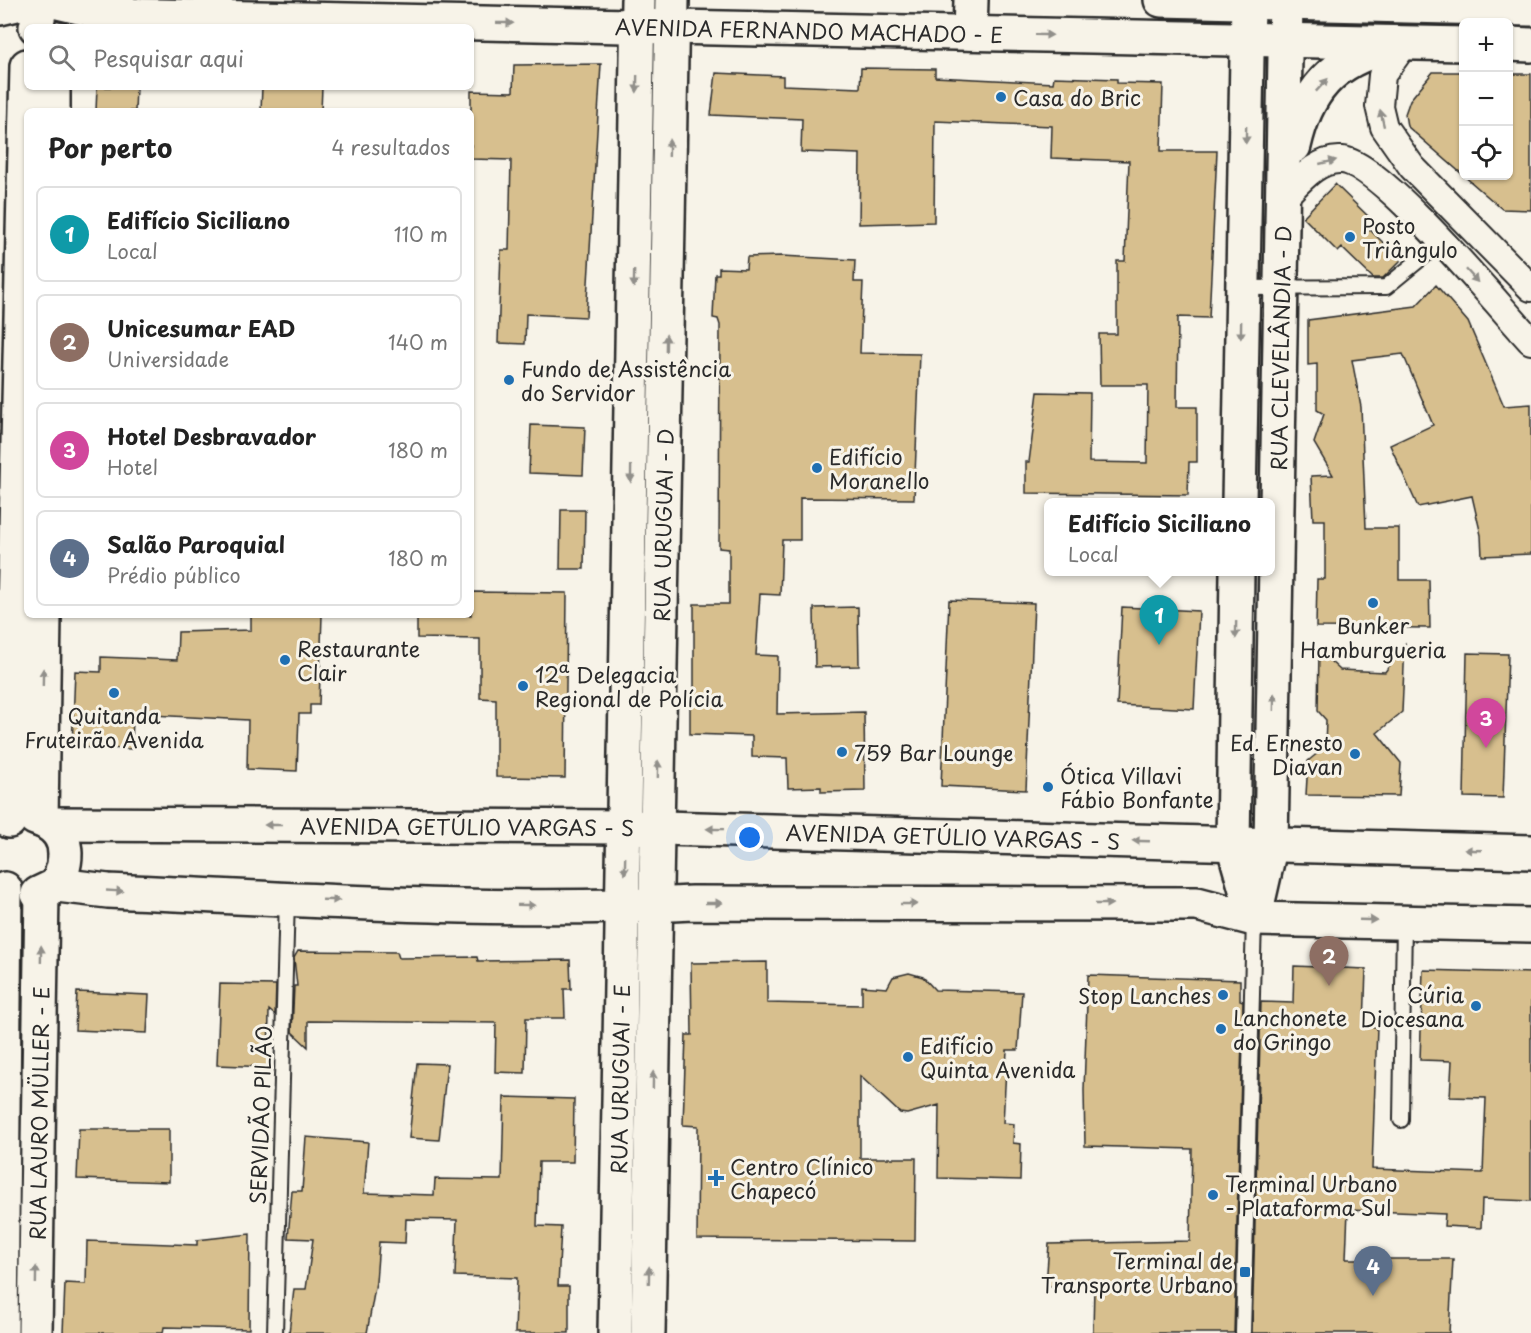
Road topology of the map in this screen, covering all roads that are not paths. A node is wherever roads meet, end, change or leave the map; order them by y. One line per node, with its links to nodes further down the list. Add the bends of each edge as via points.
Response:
1 (34, 0): 8 (street)
2 (42, 0): 13 (street); 14 (street)
3 (49, 0): 9 (street, AVENIDA FERNANDO MACHADO - E, via 113,15)
4 (971, 0): 15 (street)
5 (1161, 0): 6 (street)
6 (1248, 1): 7 (street); 16 (street, RUA CLEVELÂNDIA - D)
7 (1286, 1): 10 (street); 17 (street, RUA CLEVELÂNDIA - D)
8 (0, 8)
9 (343, 9): 11 (street, AVENIDA FERNANDO MACHADO - E, one-way to 11)
10 (1531, 9)
11 (638, 13): 12 (street, AVENIDA FERNANDO MACHADO - E); 40 (street, RUA URUGUAI - D, one-way to 40)
12 (671, 13): 15 (street, AVENIDA FERNANDO MACHADO - E); 40 (street, RUA URUGUAI - D, one-way to 12)
13 (37, 24)
14 (46, 24)
15 (970, 33): 16 (street, AVENIDA FERNANDO MACHADO - E, one-way to 16)
16 (1248, 39): 17 (street, AVENIDA FERNANDO MACHADO - E); 31 (street, RUA CLEVELÂNDIA - D, one-way to 31)
17 (1285, 40): 18 (street, AVENIDA FERNANDO MACHADO - E); 28 (street, RUA CLEVELÂNDIA - D)
18 (1406, 42): 19 (street, AVENIDA FERNANDO MACHADO - E); 26 (street, one-way to 18, via 1384,127 1379,106 1382,75); 28 (street, one-way to 18, via 1309,99 1348,62 1368,51)
19 (1459, 44)
20 (1513, 44): 21 (street)
21 (1531, 45)
22 (27, 90): 24 (street)
23 (53, 90): 25 (street)
24 (26, 108)
25 (53, 108)
26 (1412, 167): 27 (street); 33 (street)
27 (1388, 188): 28 (street, one-way to 27, via 1318,164 1340,159 1357,163); 30 (street)
28 (1283, 198): 32 (street, RUA CLEVELÂNDIA - D)
29 (24, 224): 36 (street)
30 (1441, 243): 32 (lane, via 1386,287); 34 (street, one-way to 34)
31 (1242, 288): 32 (lane); 35 (street, RUA CLEVELÂNDIA - D, one-way to 35)
32 (1281, 288): 42 (street, RUA CLEVELÂNDIA - D, one-way to 32)
33 (1531, 288)
34 (1531, 341)
35 (1239, 498)
36 (15, 509): 39 (street)
37 (1237, 576): 41 (street, one-way to 41)
38 (44, 618): 39 (street, one-way to 38)
39 (17, 824): 40 (street, AVENIDA GETÚLIO VARGAS - S, one-way to 39); 45 (street, RUA LAURO MÜLLER - E, via 60,835 66,862)
40 (642, 827): 41 (street, AVENIDA GETÚLIO VARGAS - S, one-way to 40); 47 (street, RUA URUGUAI - E)
41 (1233, 844): 42 (street, AVENIDA GETÚLIO VARGAS - S); 48 (street)
42 (1271, 844): 43 (street, AVENIDA GETÚLIO VARGAS - S, one-way to 42); 48 (street, RUA CLEVELÂNDIA - D)
43 (1531, 852)
44 (3, 887): 45 (street, via 23,896); 52 (street, RUA LAURO MÜLLER - E)
45 (50, 889): 46 (street, one-way to 46); 53 (street, RUA LAURO MÜLLER - E, one-way to 45)
46 (287, 898): 47 (street, one-way to 47); 54 (lane, SERVIDÃO PILÃO)
47 (640, 906): 48 (street, one-way to 48, via 1197,904); 55 (street, RUA URUGUAI - E); 56 (street, RUA URUGUAI - E, one-way to 47)
48 (1254, 919): 49 (street, one-way to 49); 57 (lane)
49 (1404, 921): 50 (street); 51 (lane)
50 (1531, 925)
51 (1401, 1120)
52 (1, 1333)
53 (35, 1333)
54 (275, 1333)
55 (615, 1333)
56 (648, 1333)
57 (1243, 1333)

